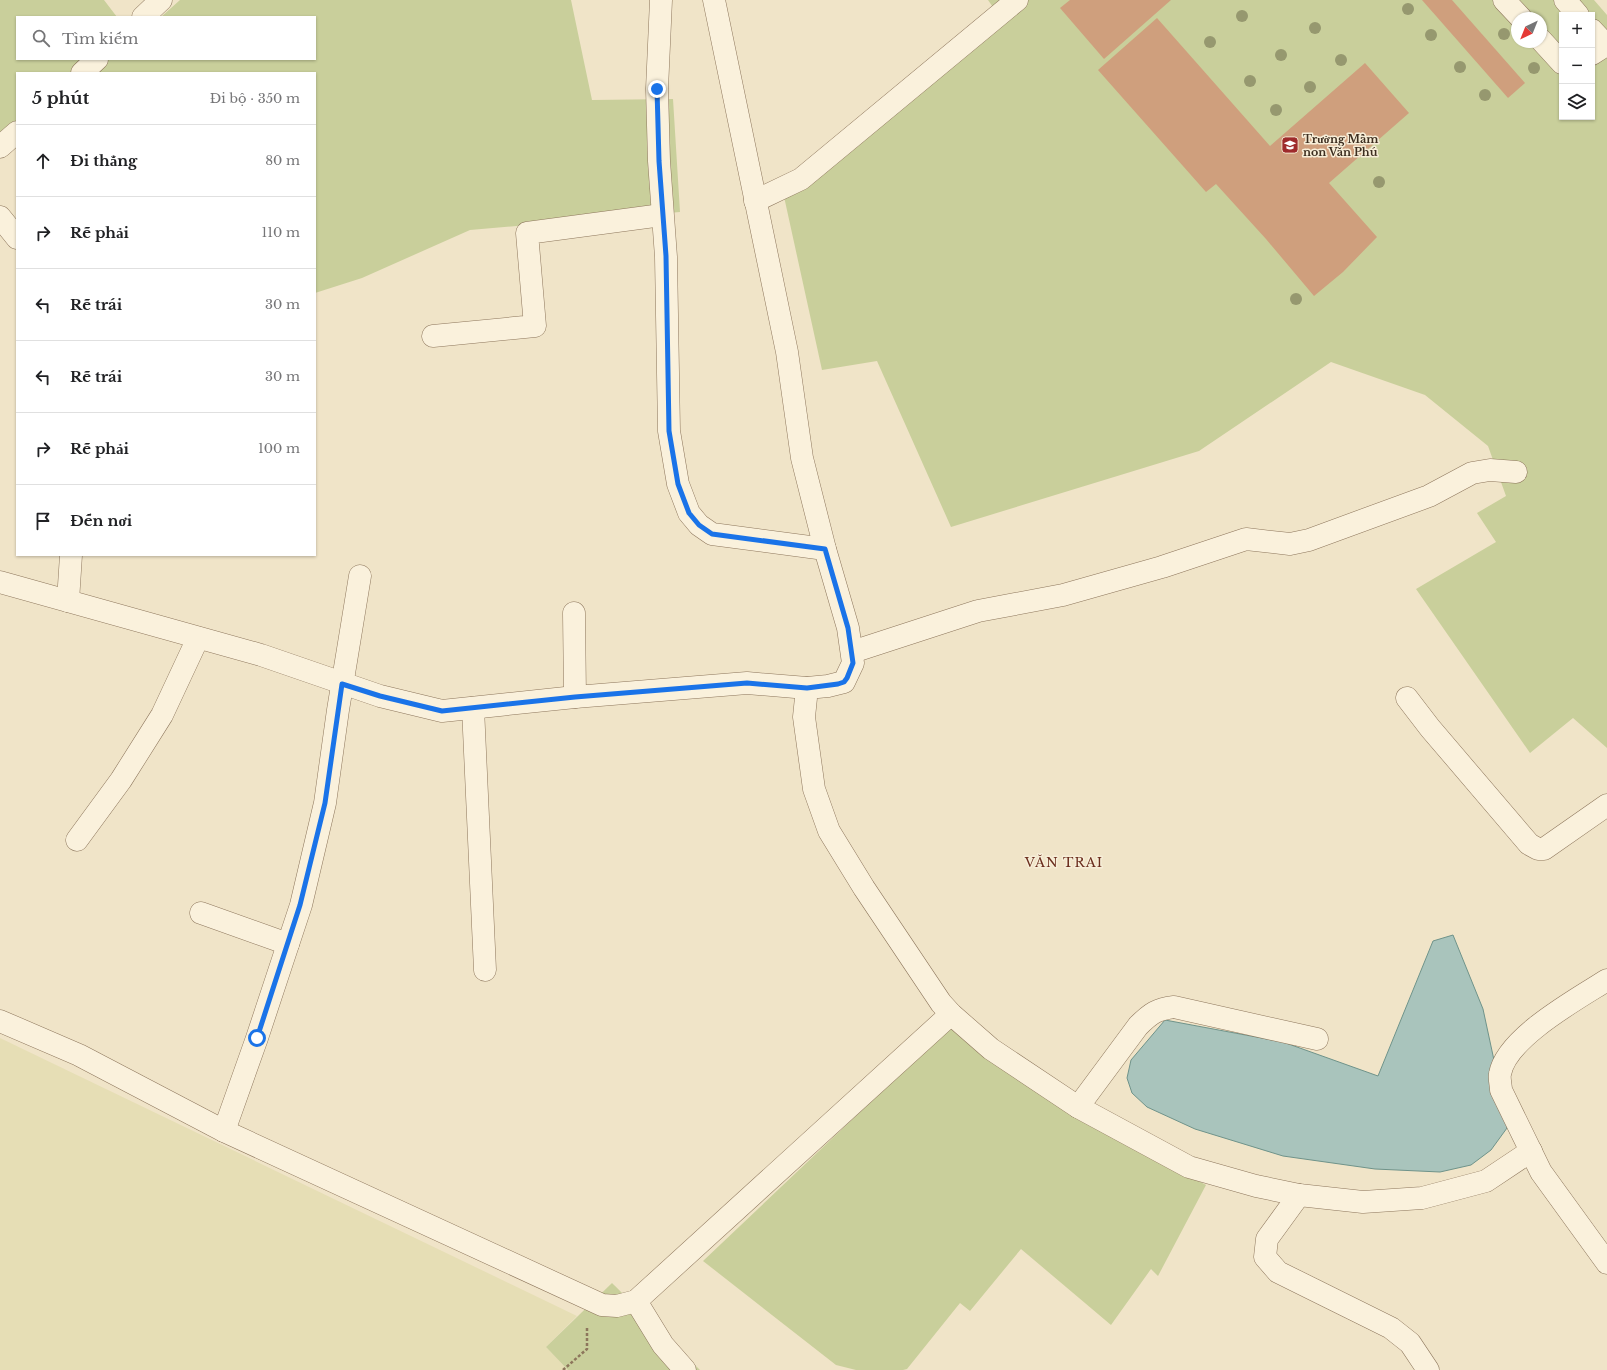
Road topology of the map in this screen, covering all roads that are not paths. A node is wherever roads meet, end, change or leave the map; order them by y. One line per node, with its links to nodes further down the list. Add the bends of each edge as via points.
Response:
1 (161, 0): 9 (street)
2 (661, 0): 19 (street, via 657,89)
3 (714, 0): 18 (street)
4 (1017, 0): 18 (street, via 801,178)
5 (1504, 0): 7 (street)
6 (1565, 0): 8 (street)
7 (1515, 12)
8 (1575, 12)
9 (144, 16)
10 (1595, 33): 12 (street, via 1606,45)
11 (1547, 47): 14 (street)
12 (1595, 52)
13 (96, 60): 15 (street)
14 (1559, 60)
15 (83, 72)
16 (16, 133): 17 (street)
17 (0, 147)
18 (755, 200): 24 (street, via 787,352 802,458)
19 (662, 215): 22 (street, via 527,233 535,326); 24 (street, via 666,256 669,431 678,484 689,513 699,525 712,534)
20 (0, 218): 21 (street)
21 (16, 237)
22 (433, 336)
23 (1516, 472): 31 (street, via 1490,470 1472,473 1429,496 1309,540 1290,544 1246,539 1162,567 1063,595 978,611)
24 (825, 549): 31 (street, via 848,628)
25 (71, 556): 28 (street)
26 (360, 576): 32 (street)
27 (0, 582): 28 (street)
28 (68, 601): 30 (street)
29 (574, 613): 34 (street)
30 (198, 638): 32 (street, via 261,655); 38 (street, via 162,715 121,780)
31 (852, 652): 33 (street, via 853,663 844,682)
32 (342, 684): 36 (street, via 442,711); 40 (street, via 325,803)
33 (807, 688): 34 (street, via 747,683); 43 (street, via 804,717 814,789 829,831 864,888)
34 (575, 697): 36 (street)
35 (1407, 698): 37 (street, via 1529,844 1538,849 1544,850)
36 (473, 708): 41 (street)
37 (1607, 805)
38 (77, 840)
39 (201, 913): 40 (street)
40 (288, 944): 47 (street)
41 (486, 970)
42 (1607, 980): 48 (street, via 1539,1024 1511,1050 1504,1062 1499,1075 1501,1090)
43 (951, 1014): 46 (street, via 991,1049); 51 (street)
44 (0, 1021): 47 (street, via 78,1055)
45 (1317, 1039): 46 (street, via 1174,1007 1160,1009 1138,1026)
46 (1078, 1107): 49 (street, via 1189,1167)
47 (224, 1131): 51 (street, via 602,1305 617,1306)
48 (1531, 1151): 49 (street, via 1486,1181 1422,1198 1363,1202); 50 (street, via 1541,1172)
49 (1299, 1195): 53 (street, via 1267,1239 1265,1257 1278,1272 1391,1328 1410,1344)
50 (1607, 1263)
51 (636, 1301): 52 (street, via 663,1345)
52 (684, 1370)
53 (1428, 1370)

